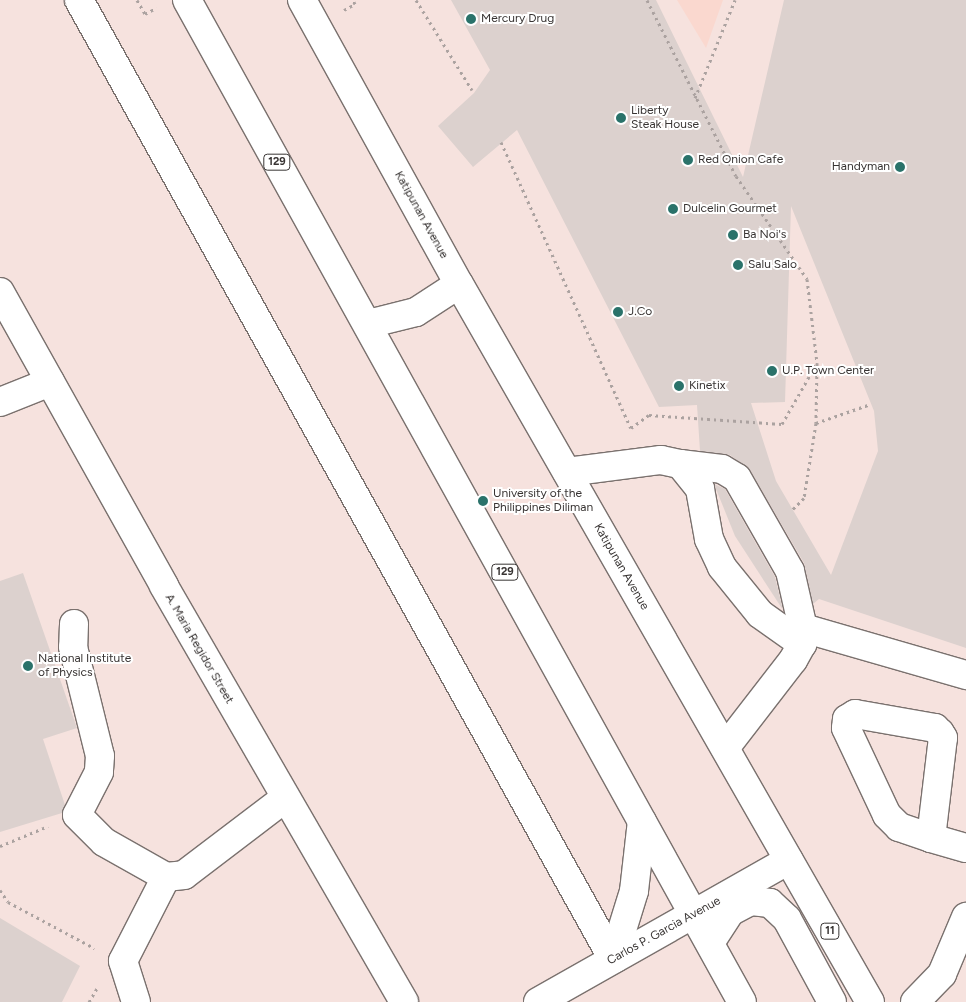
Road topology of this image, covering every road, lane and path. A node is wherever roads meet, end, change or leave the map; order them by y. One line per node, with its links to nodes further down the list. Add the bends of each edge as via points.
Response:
1 (79, 0): 40 (main road)
2 (137, 0): 8 (path)
3 (187, 0): 14 (main road, 129)
4 (302, 0): 12 (main road, Katipunan Avenue)
5 (416, 0): 9 (path)
6 (647, 0): 10 (path)
7 (735, 0): 10 (path)
8 (145, 14)
9 (472, 90)
10 (695, 98): 15 (path, via 736,176 807,279)
11 (502, 142): 15 (path, via 631,428 648,415 782,424)
12 (459, 284): 14 (main road, via 416,312); 21 (main road, Katipunan Avenue)
13 (0, 292): 16 (main road, A. Maria Regidor Street)
14 (368, 324): 29 (main road, 129)
15 (817, 363): 19 (path)
16 (50, 382): 17 (main road); 27 (main road, A. Maria Regidor Street)
17 (0, 402)
18 (871, 404): 19 (path)
19 (816, 423): 22 (path)
20 (680, 464): 21 (main road, via 661,460); 24 (main road, via 700,489 709,539 722,567 760,614); 24 (main road, via 722,469 737,478 790,571)
21 (567, 472): 26 (main road, Katipunan Avenue)
22 (804, 498)
23 (74, 624): 28 (main road, via 73,647 100,756 99,772)
24 (802, 636): 25 (main road); 26 (main road)
25 (966, 675)
26 (725, 748): 33 (main road, Katipunan Avenue)
27 (285, 798): 34 (main road, via 262,812 197,868 184,875); 44 (main road, A. Maria Regidor Street)
28 (77, 815): 31 (path); 34 (main road, via 104,842)
29 (642, 821): 36 (main road, 129); 40 (main road, via 634,891)
30 (931, 838): 30 (main road, via 943,738 940,733 935,728 855,714 847,719 846,728 887,816 898,827); 32 (main road)
31 (0, 846)
32 (966, 848)
33 (789, 860): 36 (main road, Carlos P. Garcia Avenue); 48 (main road, Katipunan Avenue / 11)
34 (166, 877): 43 (main road, via 123,961)
35 (0, 890): 39 (path, via 8,902)
36 (694, 913): 38 (main road); 40 (main road, Carlos P. Garcia Avenue)
37 (966, 917): 49 (main road, via 942,974)
38 (710, 943): 46 (main road); 47 (main road, via 730,912 751,901 770,903 787,919)
39 (102, 952)
40 (613, 959): 45 (main road, Carlos P. Garcia Avenue)
41 (102, 980): 42 (path)
42 (89, 1002)
43 (136, 1002)
44 (404, 1002)
45 (538, 1002)
46 (742, 1002)
47 (832, 1002)
48 (870, 1002)
49 (915, 1002)

